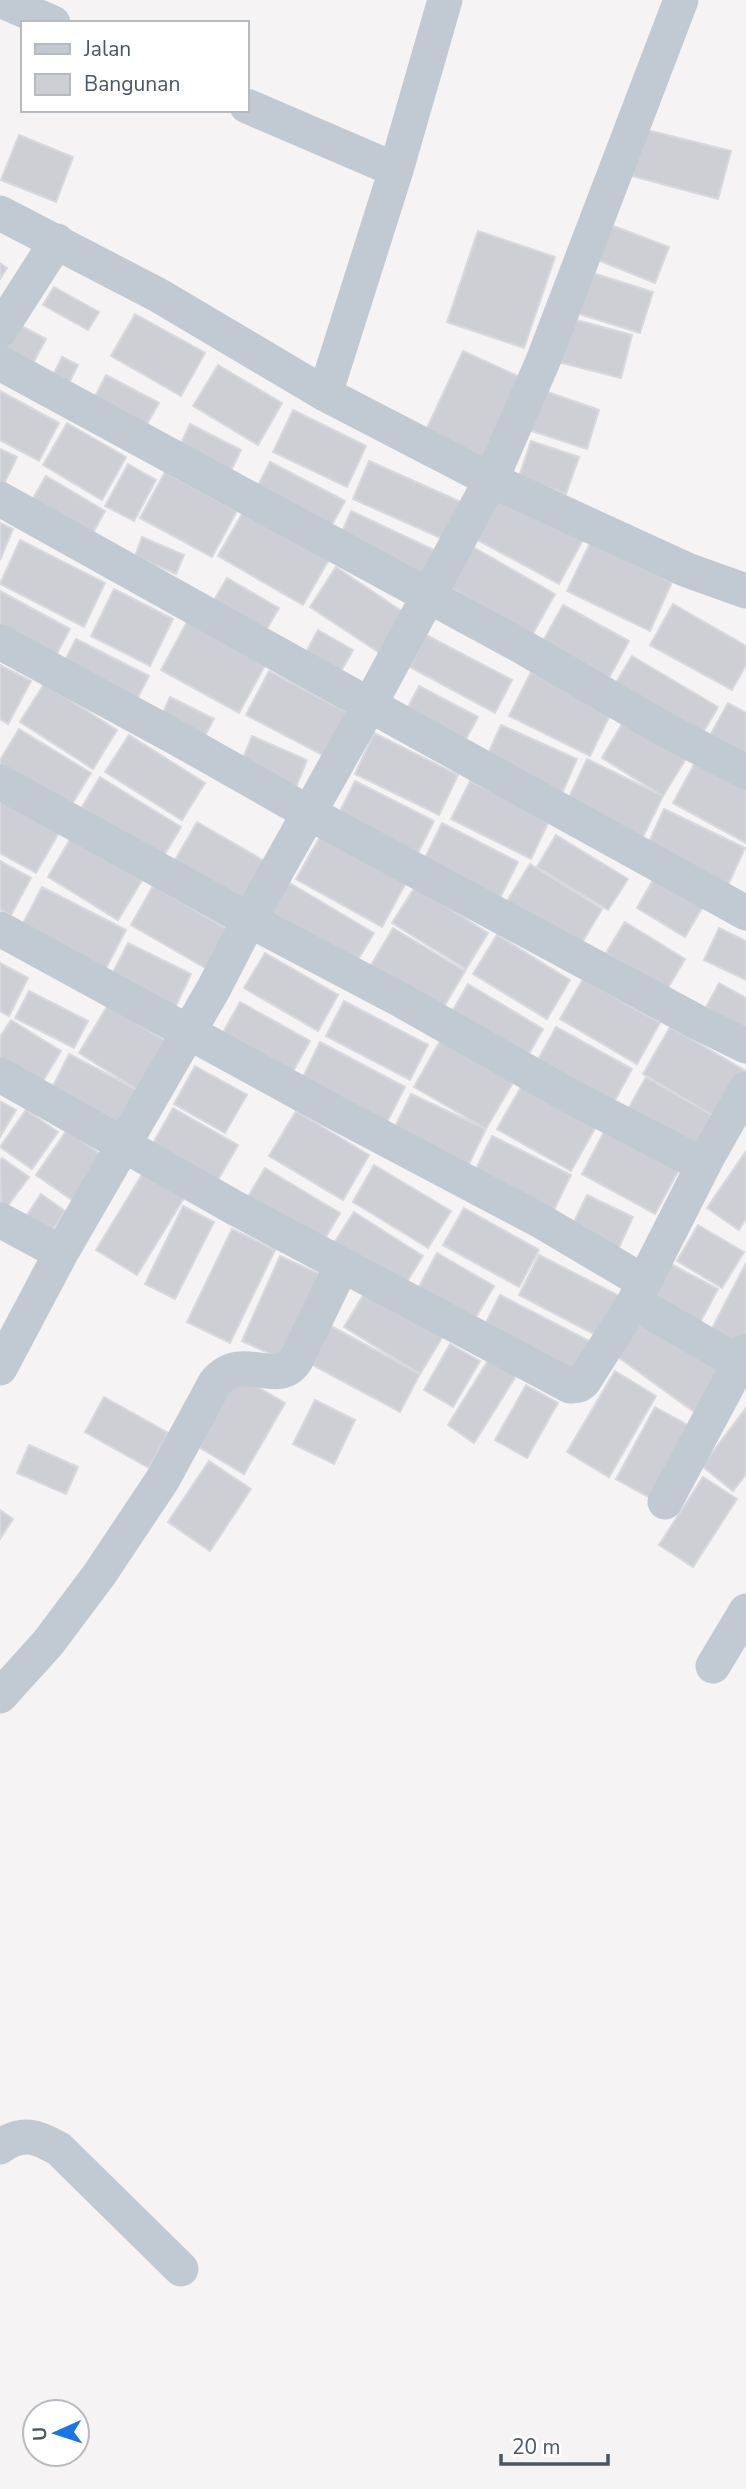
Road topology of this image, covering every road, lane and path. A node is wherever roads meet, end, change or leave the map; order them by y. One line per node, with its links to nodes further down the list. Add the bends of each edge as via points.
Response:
1 (0, 0): 4 (street)
2 (681, 0): 12 (street, via 543,361)
3 (434, 4): 6 (street)
4 (48, 21)
5 (248, 106): 6 (street)
6 (396, 170): 11 (street)
7 (0, 213): 8 (street)
8 (57, 241): 9 (street); 11 (street)
9 (0, 330)
10 (0, 363): 15 (street)
11 (325, 394): 12 (street)
12 (491, 480): 14 (street, via 687,570); 15 (street)
13 (0, 499): 17 (street)
14 (746, 591)
15 (427, 596): 17 (street); 18 (street)
16 (0, 642): 20 (street)
17 (369, 706): 20 (street); 21 (street)
18 (746, 772)
19 (0, 782): 22 (street)
20 (309, 813): 22 (street); 25 (street)
21 (746, 913)
22 (249, 919): 24 (street); 29 (street)
23 (0, 929): 24 (street)
24 (188, 1031): 28 (street); 33 (street, via 539,1220)
25 (746, 1046)
26 (0, 1075): 28 (street)
27 (746, 1089): 29 (street)
28 (125, 1145): 31 (street); 32 (street)
29 (703, 1165): 33 (street)
30 (0, 1220): 31 (street)
31 (61, 1253): 35 (street)
32 (342, 1265): 33 (street, via 570,1386 584,1381); 39 (street, via 289,1370 236,1368 215,1383 163,1479 99,1575 48,1643)
33 (639, 1292): 34 (street)
34 (744, 1360): 36 (street)
35 (0, 1368)
36 (665, 1503)
37 (746, 1611): 38 (street)
38 (713, 1666)
39 (0, 1696)
40 (0, 2147): 41 (street, via 24,2137 39,2138 59,2149)
41 (181, 2269)

